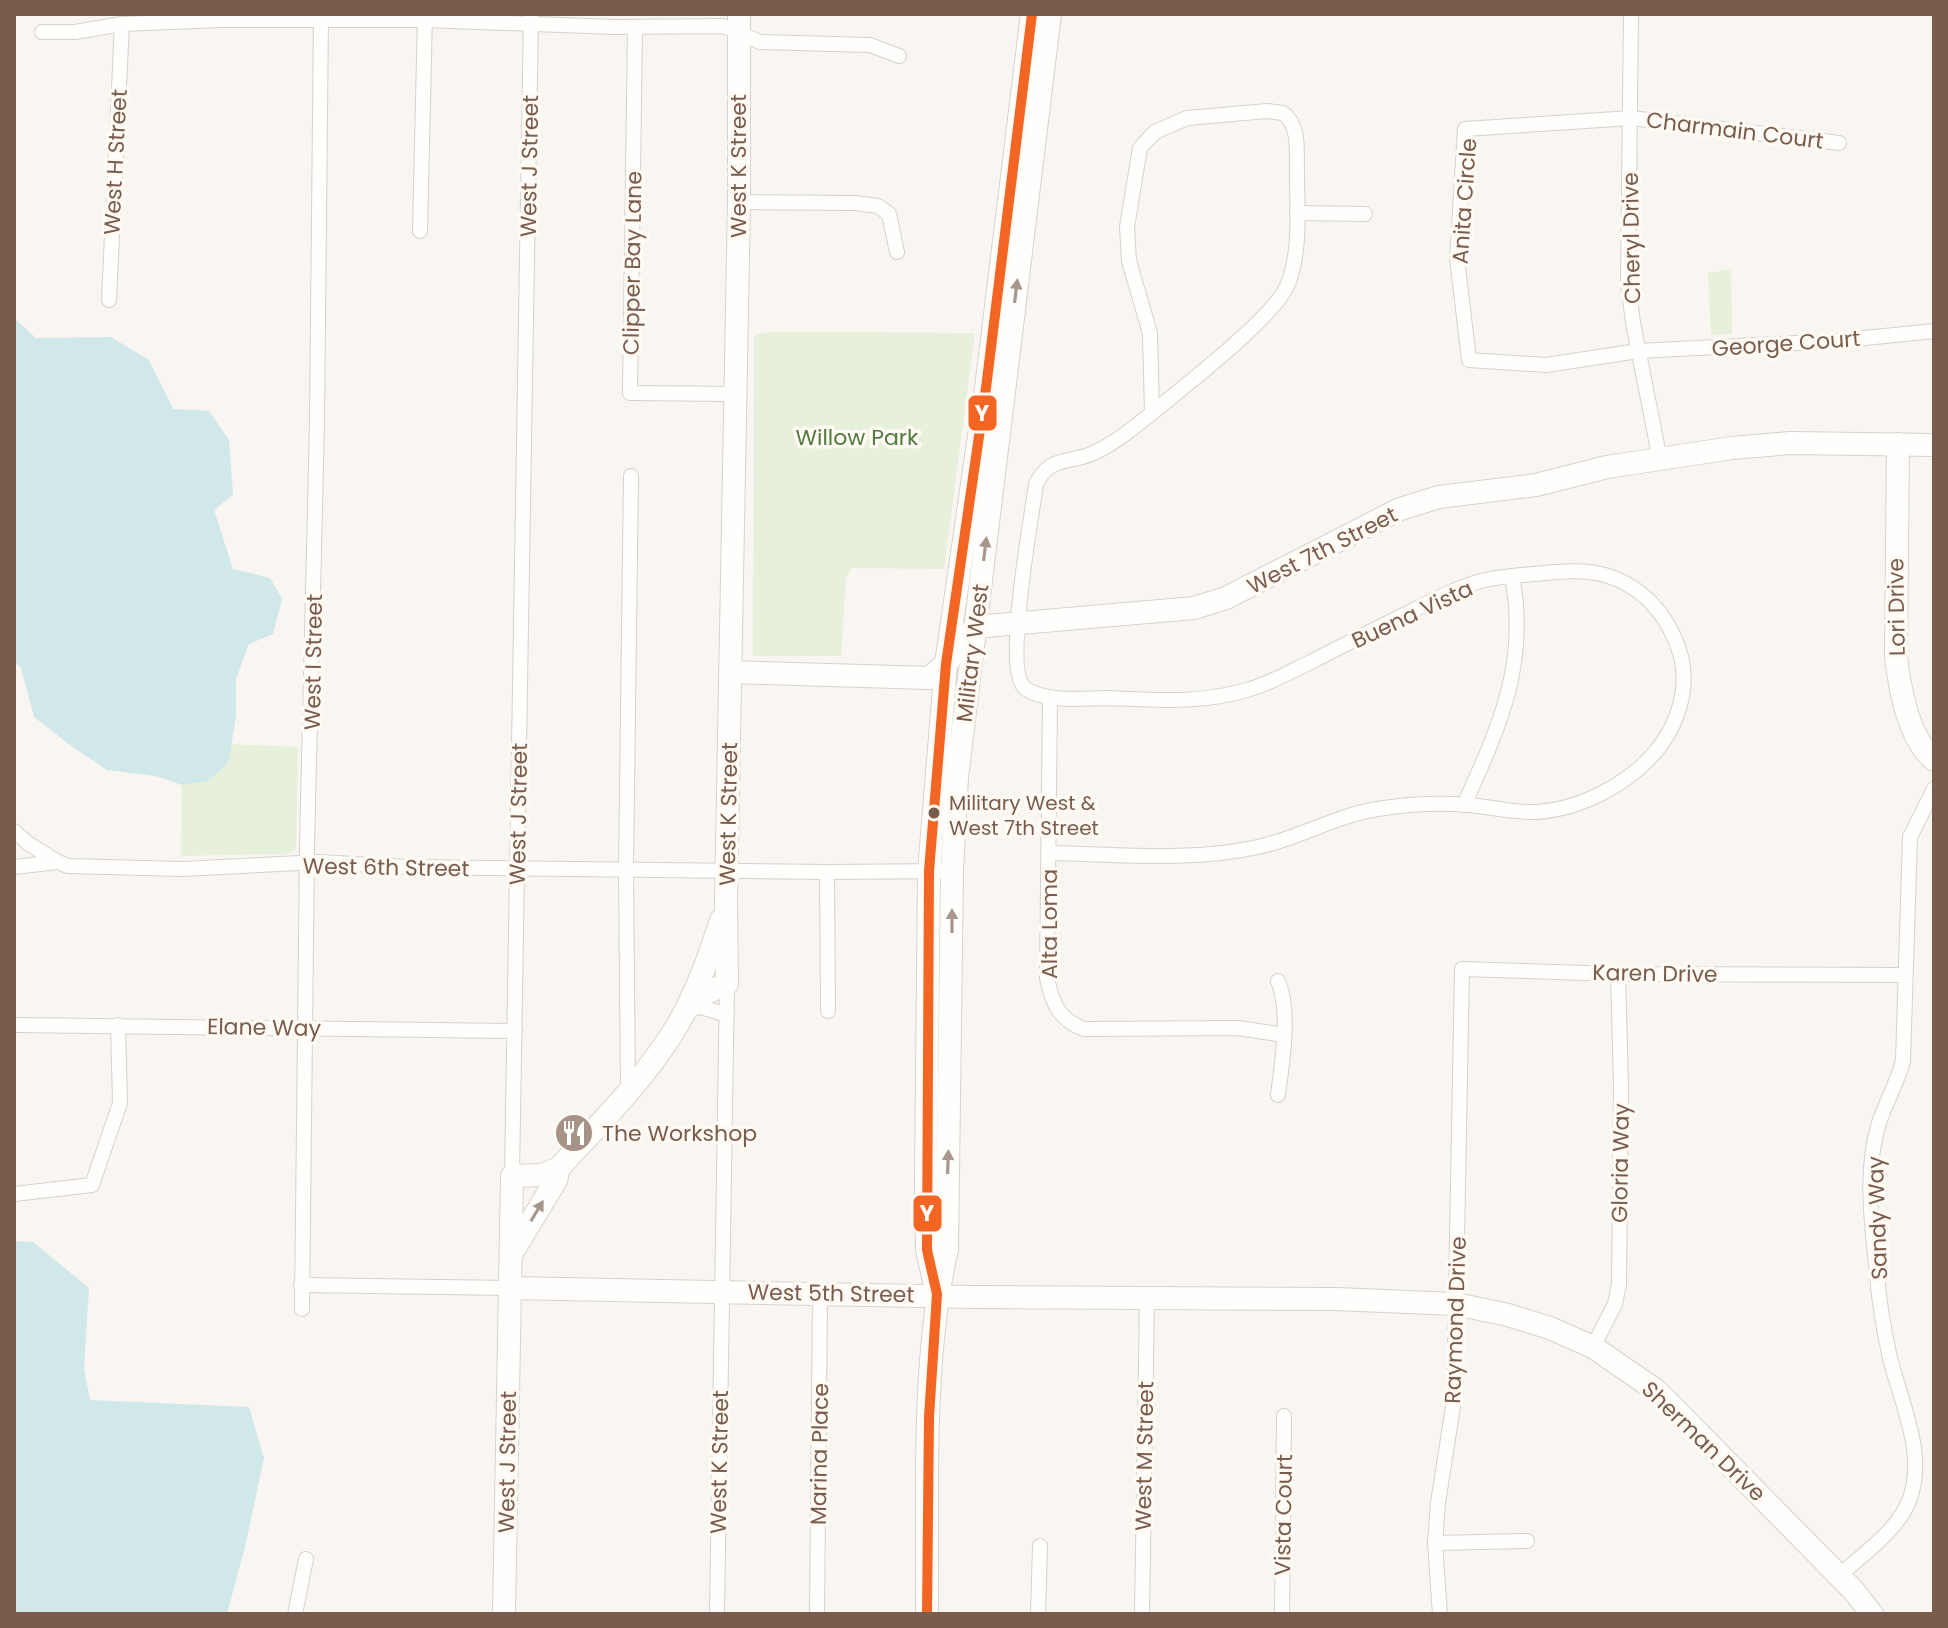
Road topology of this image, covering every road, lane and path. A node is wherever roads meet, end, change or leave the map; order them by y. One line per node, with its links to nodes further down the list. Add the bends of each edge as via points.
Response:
1 (1032, 14): 33 (street, Military West)
2 (1050, 14): 32 (street, Military West, one-way to 2)
3 (1631, 14): 14 (street, Cheryl Drive)
4 (221, 17): 5 (street); 10 (street)
5 (321, 17): 6 (street); 42 (street, West I Street)
6 (425, 17): 7 (street); 19 (street)
7 (531, 18): 8 (street); 44 (street, West J Street)
8 (615, 20): 11 (street)
9 (739, 23): 11 (street); 13 (street, via 760,42 870,45); 16 (street, West K Street)
10 (122, 24): 12 (street); 21 (street, West H Street)
11 (635, 27): 24 (street, Clipper Bay Lane, via 630,393)
12 (42, 32)
13 (899, 56)
14 (1631, 118): 15 (street, Charmain Court); 23 (street, Cheryl Drive, via 1628,282); 23 (street, Anita Circle, via 1465,129 1457,258 1469,360 1546,365)
15 (1839, 143)
16 (739, 202): 20 (street, via 878,206 889,214); 24 (street, West K Street)
17 (1297, 213): 18 (street); 25 (street, via 1287,288 1215,360); 25 (street, via 1295,133 1283,113 1187,118 1155,132 1140,148 1127,227 1129,261 1150,333)
18 (1365, 214)
19 (420, 231)
20 (897, 252)
21 (109, 300)
22 (1934, 331): 23 (street, George Court)
23 (1638, 351): 28 (street, Cheryl Drive)
24 (736, 394): 34 (street, West K Street)
25 (1152, 412): 31 (street, via 1092,454 1043,471 1036,484)
26 (1898, 444): 27 (street, West 7th Street); 28 (street, West 7th Street, via 1790,443); 36 (street, Lori Drive, via 1896,657 1914,729)
27 (1934, 445)
28 (1660, 460): 31 (street, West 7th Street, via 1536,485 1439,497 1400,509 1226,598 1194,608)
29 (631, 476): 45 (street)
30 (1512, 576): 35 (street, Buena Vista, via 1472,583 1237,693 1174,700); 38 (street, via 1517,620 1512,680 1496,736); 38 (street, Buena Vista, via 1595,573 1634,587 1665,619 1675,640 1682,659 1681,704 1650,756 1621,781 1584,801 1537,812)
31 (1018, 622): 32 (street, West 7th Street); 35 (street, via 1018,679 1027,690)
32 (975, 627): 33 (street); 47 (street, Military West)
33 (946, 664): 34 (street, via 929,678); 47 (street, Military West)
34 (731, 672): 46 (street, West K Street)
35 (1050, 697): 40 (street, Alta Loma)
36 (1934, 760)
37 (1934, 789): 51 (street, Sandy Way, via 1910,837)
38 (1464, 805): 40 (street, Buena Vista, via 1426,804 1355,814 1282,841 1230,852)
39 (14, 831): 41 (street)
40 (1049, 853): 62 (street, Alta Loma, via 1047,978 1051,1001 1063,1017 1084,1029 1238,1028)
41 (58, 862): 42 (street, West 6th Street, via 141,869); 43 (street, West 6th Street)
42 (307, 863): 44 (street, West 6th Street); 60 (street, West I Street)
43 (14, 867)
44 (518, 868): 45 (street, West 6th Street); 61 (street, West J Street)
45 (626, 869): 46 (street, West 6th Street); 63 (street)
46 (727, 869): 48 (street, West 6th Street); 49 (street, West K Street)
47 (940, 871): 48 (street, West 6th Street); 73 (street, Military West, via 926,1193 927,1250)
48 (827, 872): 55 (street)
49 (726, 900): 53 (street, West K Street); 54 (street)
50 (1618, 974): 51 (street, Karen Drive); 59 (street, Karen Drive, via 1462,969); 77 (street, Gloria Way, via 1619,1284)
51 (1905, 975): 83 (street, Sandy Way, via 1903,1061 1879,1123 1872,1205 1888,1344 1915,1453 1913,1485 1891,1528)
52 (1278, 981): 62 (street)
53 (727, 984): 54 (street, via 703,994); 56 (street, West K Street)
54 (687, 1009): 56 (street, via 701,1007); 63 (street)
55 (828, 1011)
56 (727, 1015): 71 (street, West K Street)
57 (14, 1025): 58 (street, Elane Way)
58 (118, 1025): 60 (street, Elane Way); 67 (street, via 120,1103 92,1185)
59 (1460, 1025): 75 (street, Raymond Drive)
60 (305, 1028): 61 (street, Elane Way); 69 (street, West I Street)
61 (515, 1031): 66 (street, West J Street)
62 (1284, 1035): 64 (street)
63 (628, 1092): 65 (street)
64 (1278, 1095)
65 (559, 1168): 66 (street, via 542,1175); 68 (street, one-way to 65)
66 (512, 1176): 68 (street, West J Street)
67 (14, 1194)
68 (511, 1254): 70 (street, West J Street)
69 (301, 1285): 70 (street, West 5th Street); 76 (street, West I Street)
70 (510, 1288): 71 (street, West 5th Street); 85 (street, West J Street)
71 (721, 1292): 72 (street, West 5th Street); 86 (street, West K Street)
72 (820, 1294): 73 (street, West 5th Street); 87 (street, Marina Place)
73 (937, 1294): 74 (street, West 5th Street); 88 (street, Military West, via 929,1417)
74 (1147, 1298): 75 (street, West 5th Street); 90 (street, West M Street)
75 (1456, 1304): 77 (street, Sherman Drive, via 1550,1328); 80 (street, Raymond Drive, via 1454,1400)
76 (302, 1309)
77 (1593, 1347): 83 (street, Sherman Drive, via 1657,1391)
78 (1284, 1416): 91 (street, Vista Court)
79 (1527, 1541): 80 (street)
80 (1435, 1543): 92 (street, Raymond Drive)
81 (1040, 1546): 89 (street)
82 (306, 1559): 84 (street)
83 (1839, 1576): 93 (street, Sherman Drive)
84 (295, 1614)
85 (504, 1614)
86 (717, 1614)
87 (817, 1614)
88 (927, 1614)
89 (1038, 1614)
90 (1142, 1614)
91 (1282, 1614)
92 (1440, 1614)
93 (1872, 1614)

